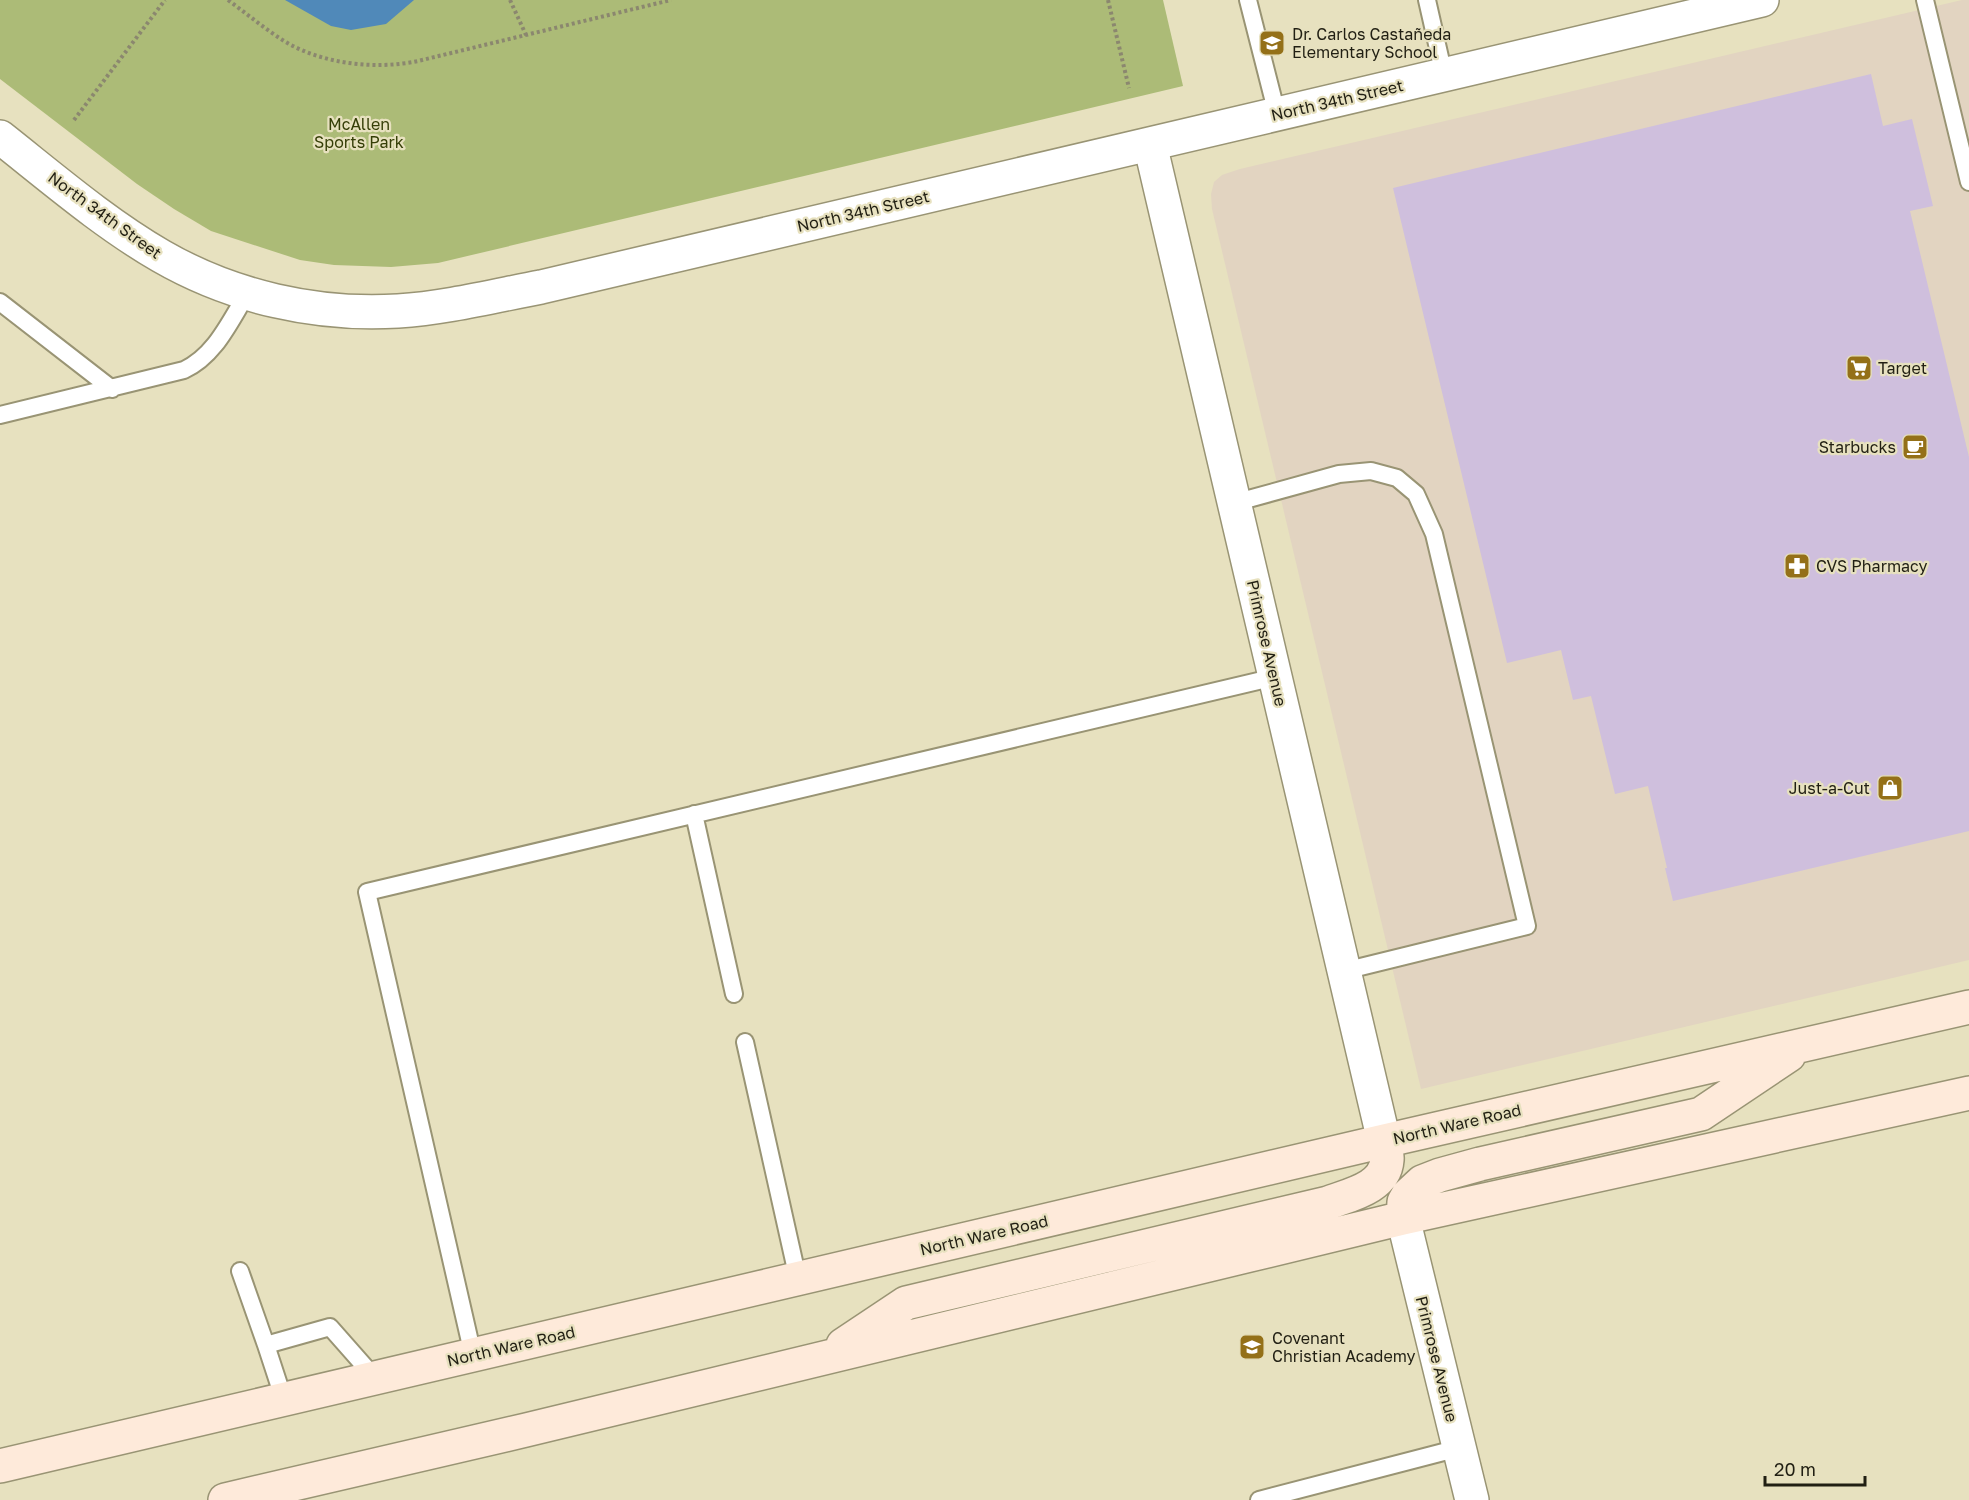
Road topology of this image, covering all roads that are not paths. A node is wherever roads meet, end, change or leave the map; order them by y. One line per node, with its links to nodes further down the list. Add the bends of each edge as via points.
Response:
1 (1248, 0): 6 (lane)
2 (1427, 0): 5 (lane)
3 (1925, 0): 9 (lane)
4 (1757, 1): 5 (street, North 34th Street)
5 (1444, 75): 6 (street, North 34th Street)
6 (1278, 114): 8 (street, North 34th Street)
7 (0, 137): 10 (street, North 34th Street, via 99,214 162,256)
8 (1150, 144): 10 (street, North 34th Street, via 541,287 437,307 397,311 315,309); 14 (street, Primrose Avenue)
9 (1969, 182)
10 (247, 294): 12 (lane, via 207,356 196,365)
11 (0, 302): 12 (lane)
12 (112, 389): 13 (lane)
13 (0, 415)
14 (1234, 503): 15 (street, Primrose Avenue); 17 (lane, via 1339,474 1371,471 1397,478 1416,494 1434,534 1527,926)
15 (1275, 677): 16 (lane); 17 (street, Primrose Avenue)
16 (694, 814): 18 (lane); 28 (lane, via 367,892)
17 (1344, 971): 23 (street, Primrose Avenue)
18 (735, 994)
19 (1969, 1007): 21 (main road, North Ware Road)
20 (745, 1042): 26 (lane)
21 (1806, 1044): 23 (main road, North Ware Road); 24 (main road, via 1701,1114 1480,1164 1422,1182 1407,1195)
22 (1969, 1093): 24 (main road)
23 (1384, 1141): 26 (main road, North Ware Road); 29 (main road, via 1387,1160 1376,1181 1366,1189 1328,1203 906,1303)
24 (1403, 1218): 29 (main road); 32 (street, Primrose Avenue)
25 (240, 1271): 27 (lane)
26 (798, 1279): 28 (main road, North Ware Road)
27 (266, 1346): 30 (lane, via 330,1327); 31 (lane)
28 (472, 1355): 30 (main road, North Ware Road)
29 (824, 1358): 34 (main road)
30 (375, 1378): 31 (main road, North Ware Road)
31 (284, 1400): 33 (main road, North Ware Road)
32 (1459, 1448): 35 (lane); 36 (street, Primrose Avenue)
33 (0, 1466)
34 (225, 1500)
35 (1259, 1500)
36 (1472, 1500)

